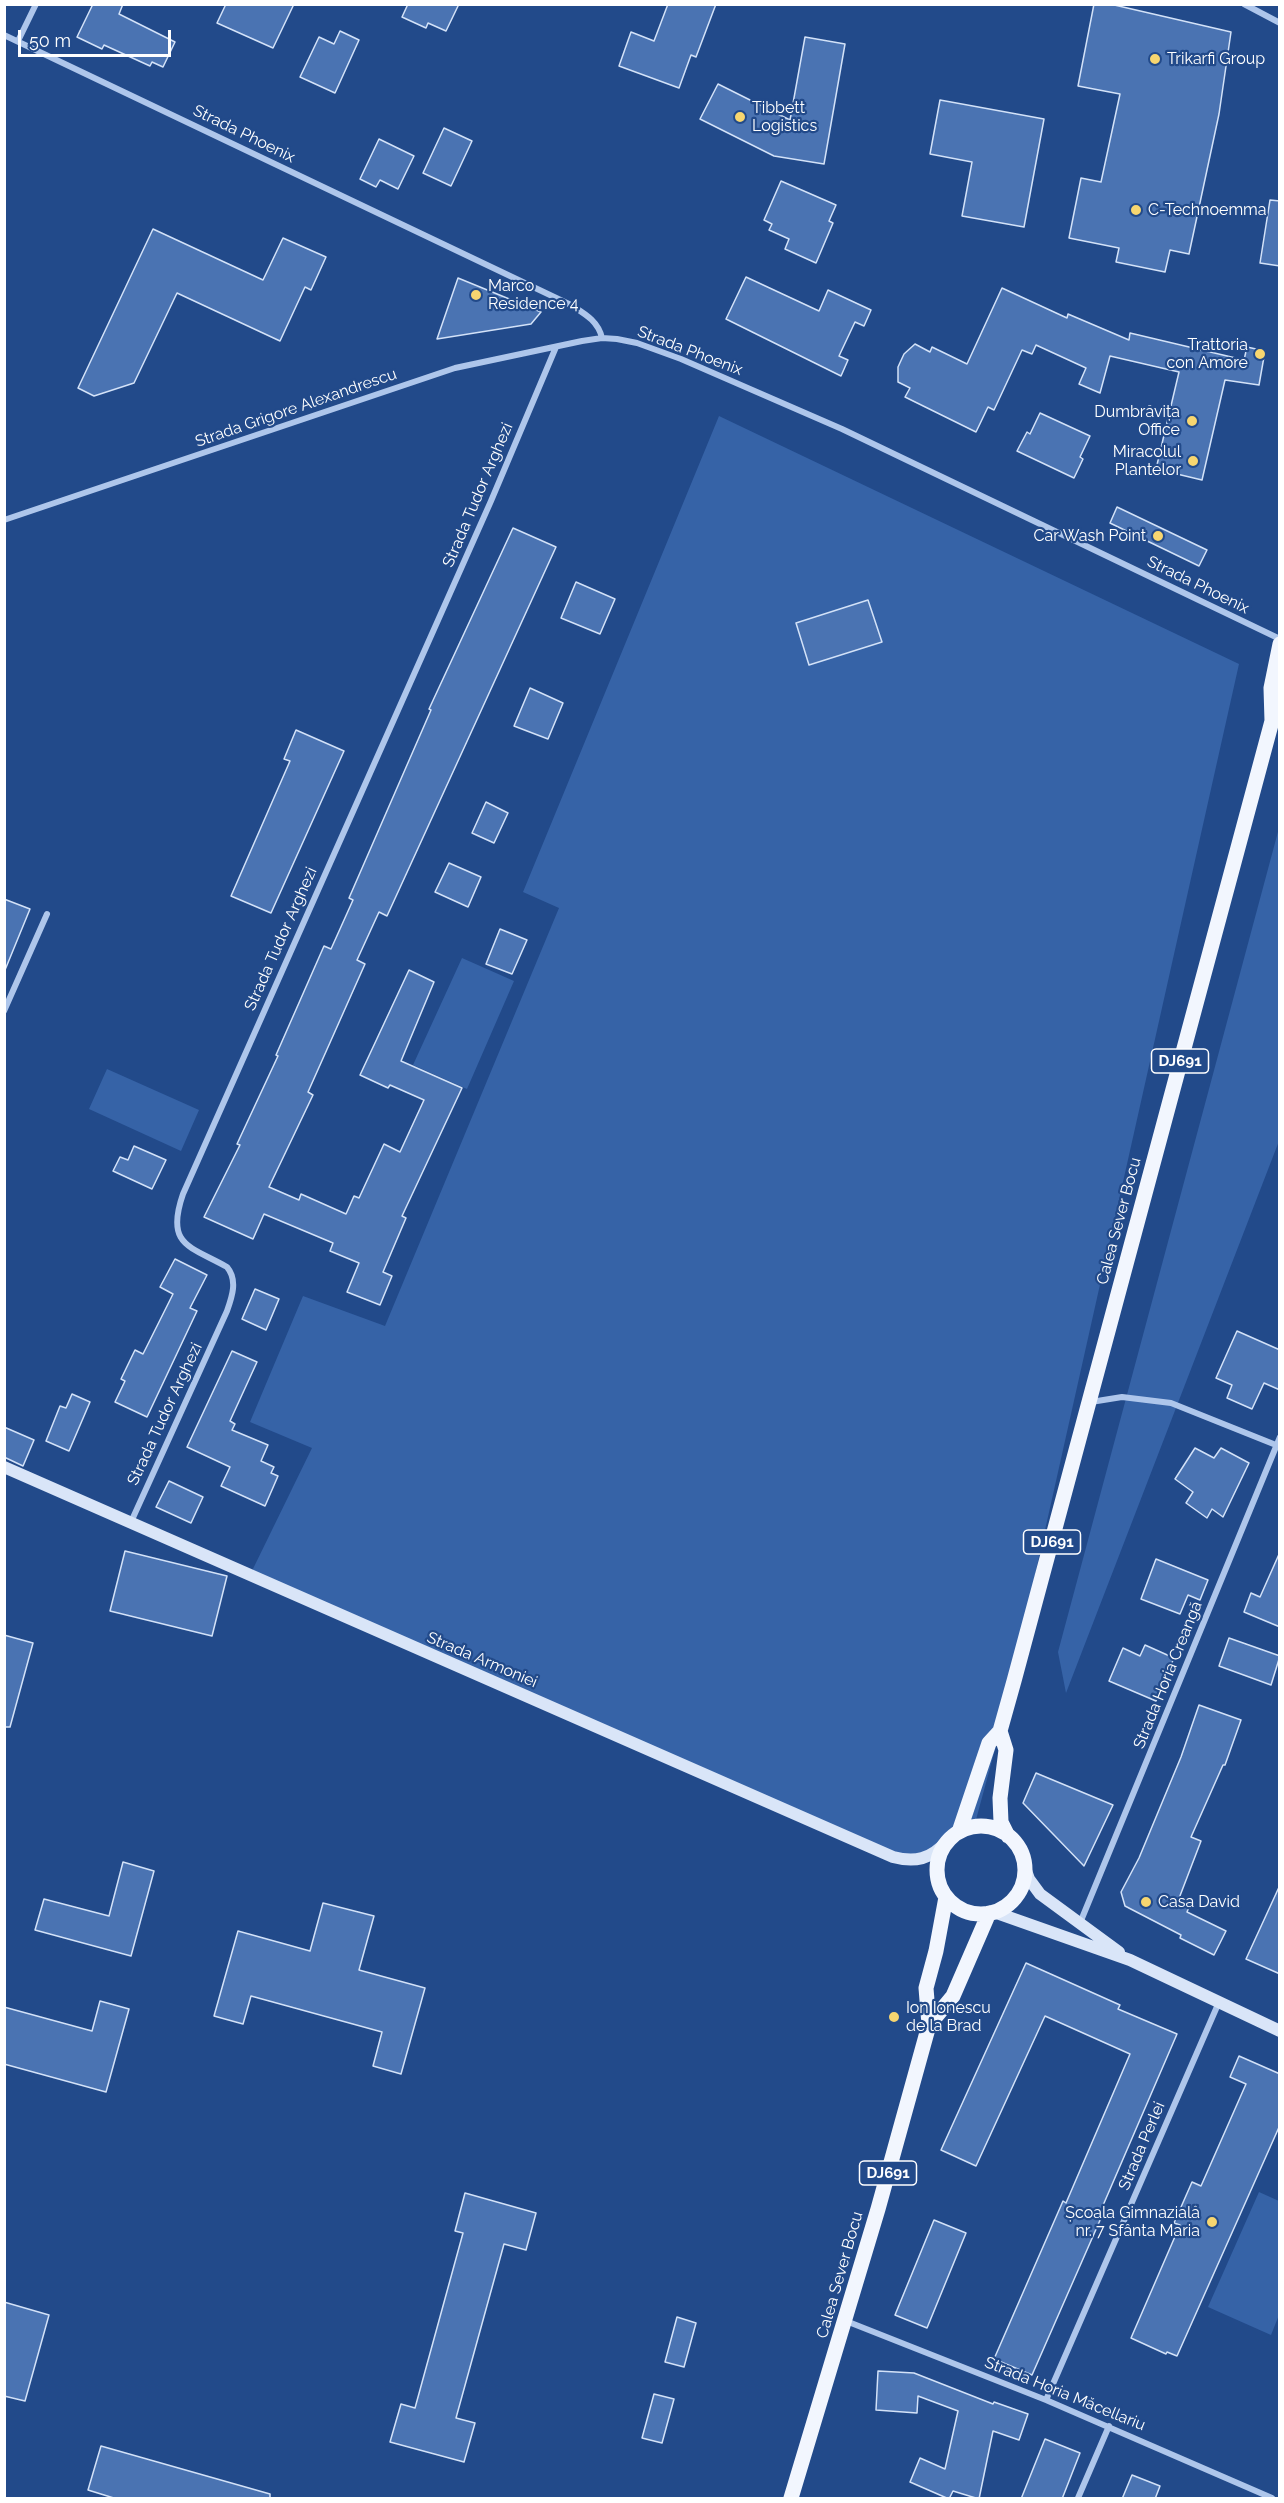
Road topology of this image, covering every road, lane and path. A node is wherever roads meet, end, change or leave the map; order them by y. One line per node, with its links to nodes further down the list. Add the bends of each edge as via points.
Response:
1 (36, 4): 5 (street)
2 (1244, 4): 3 (street)
3 (1280, 23)
4 (4, 34): 5 (street, Strada Phoenix)
5 (18, 41): 6 (street, Strada Phoenix, via 571,305 592,320)
6 (602, 338): 7 (street, Strada Grigore Alexandrescu); 9 (street, Strada Phoenix, via 637,343 681,359 831,424)
7 (556, 347): 8 (street, Strada Grigore Alexandrescu, via 455,368); 17 (street, Strada Tudor Arghezi, via 183,1194 178,1218 181,1239 188,1248 226,1267 233,1286 227,1311)
8 (4, 520)
9 (1280, 642): 10 (main road, Calea Sever Bocu / DJ691, via 1271,688)
10 (1276, 714): 13 (main road, Calea Sever Bocu / DJ691)
11 (47, 914): 12 (street)
12 (4, 1011)
13 (1089, 1402): 15 (street, via 1122,1397 1171,1403); 18 (main road, Calea Sever Bocu / DJ691)
14 (1280, 1437): 15 (street, Strada Horia Creangă)
15 (1276, 1445): 25 (street, Strada Horia Creangă)
16 (4, 1467): 17 (street, Strada Armoniei)
17 (131, 1522): 21 (street, Strada Armoniei, via 893,1857 925,1858)
18 (1000, 1731): 19 (main road, Calea Sever Bocu / DJ691, via 989,1743); 20 (main road, Calea Sever Bocu / DJ691, via 1006,1750 1001,1822)
19 (959, 1832): 20 (main road, via 982,1826); 21 (main road)
20 (1008, 1836): 22 (main road, DJ691, via 1020,1850)
21 (946, 1842): 23 (main road, DJ691, via 936,1872)
22 (1024, 1865): 24 (main road, DJ691, via 1017,1895); 25 (street, via 1037,1891)
23 (946, 1897): 24 (main road, via 968,1912); 28 (main road, Calea Sever Bocu / DJ691, via 926,1988)
24 (992, 1913): 26 (street); 28 (main road, Calea Sever Bocu / DJ691, via 953,1996)
25 (1080, 1923): 26 (street)
26 (1130, 1960): 27 (street)
27 (1219, 2002): 29 (street); 31 (street, Strada Perlei)
28 (929, 2025): 30 (main road, Calea Sever Bocu / DJ691)
29 (1280, 2031)
30 (845, 2321): 31 (street, Strada Horia Măcellariu); 33 (main road, Calea Sever Bocu / DJ691)
31 (1046, 2400): 32 (street, Strada Horia Măcellariu)
32 (1109, 2426): 34 (street); 35 (street, Strada Horia Măcellariu)
33 (791, 2499)
34 (1078, 2499)
35 (1272, 2499)

